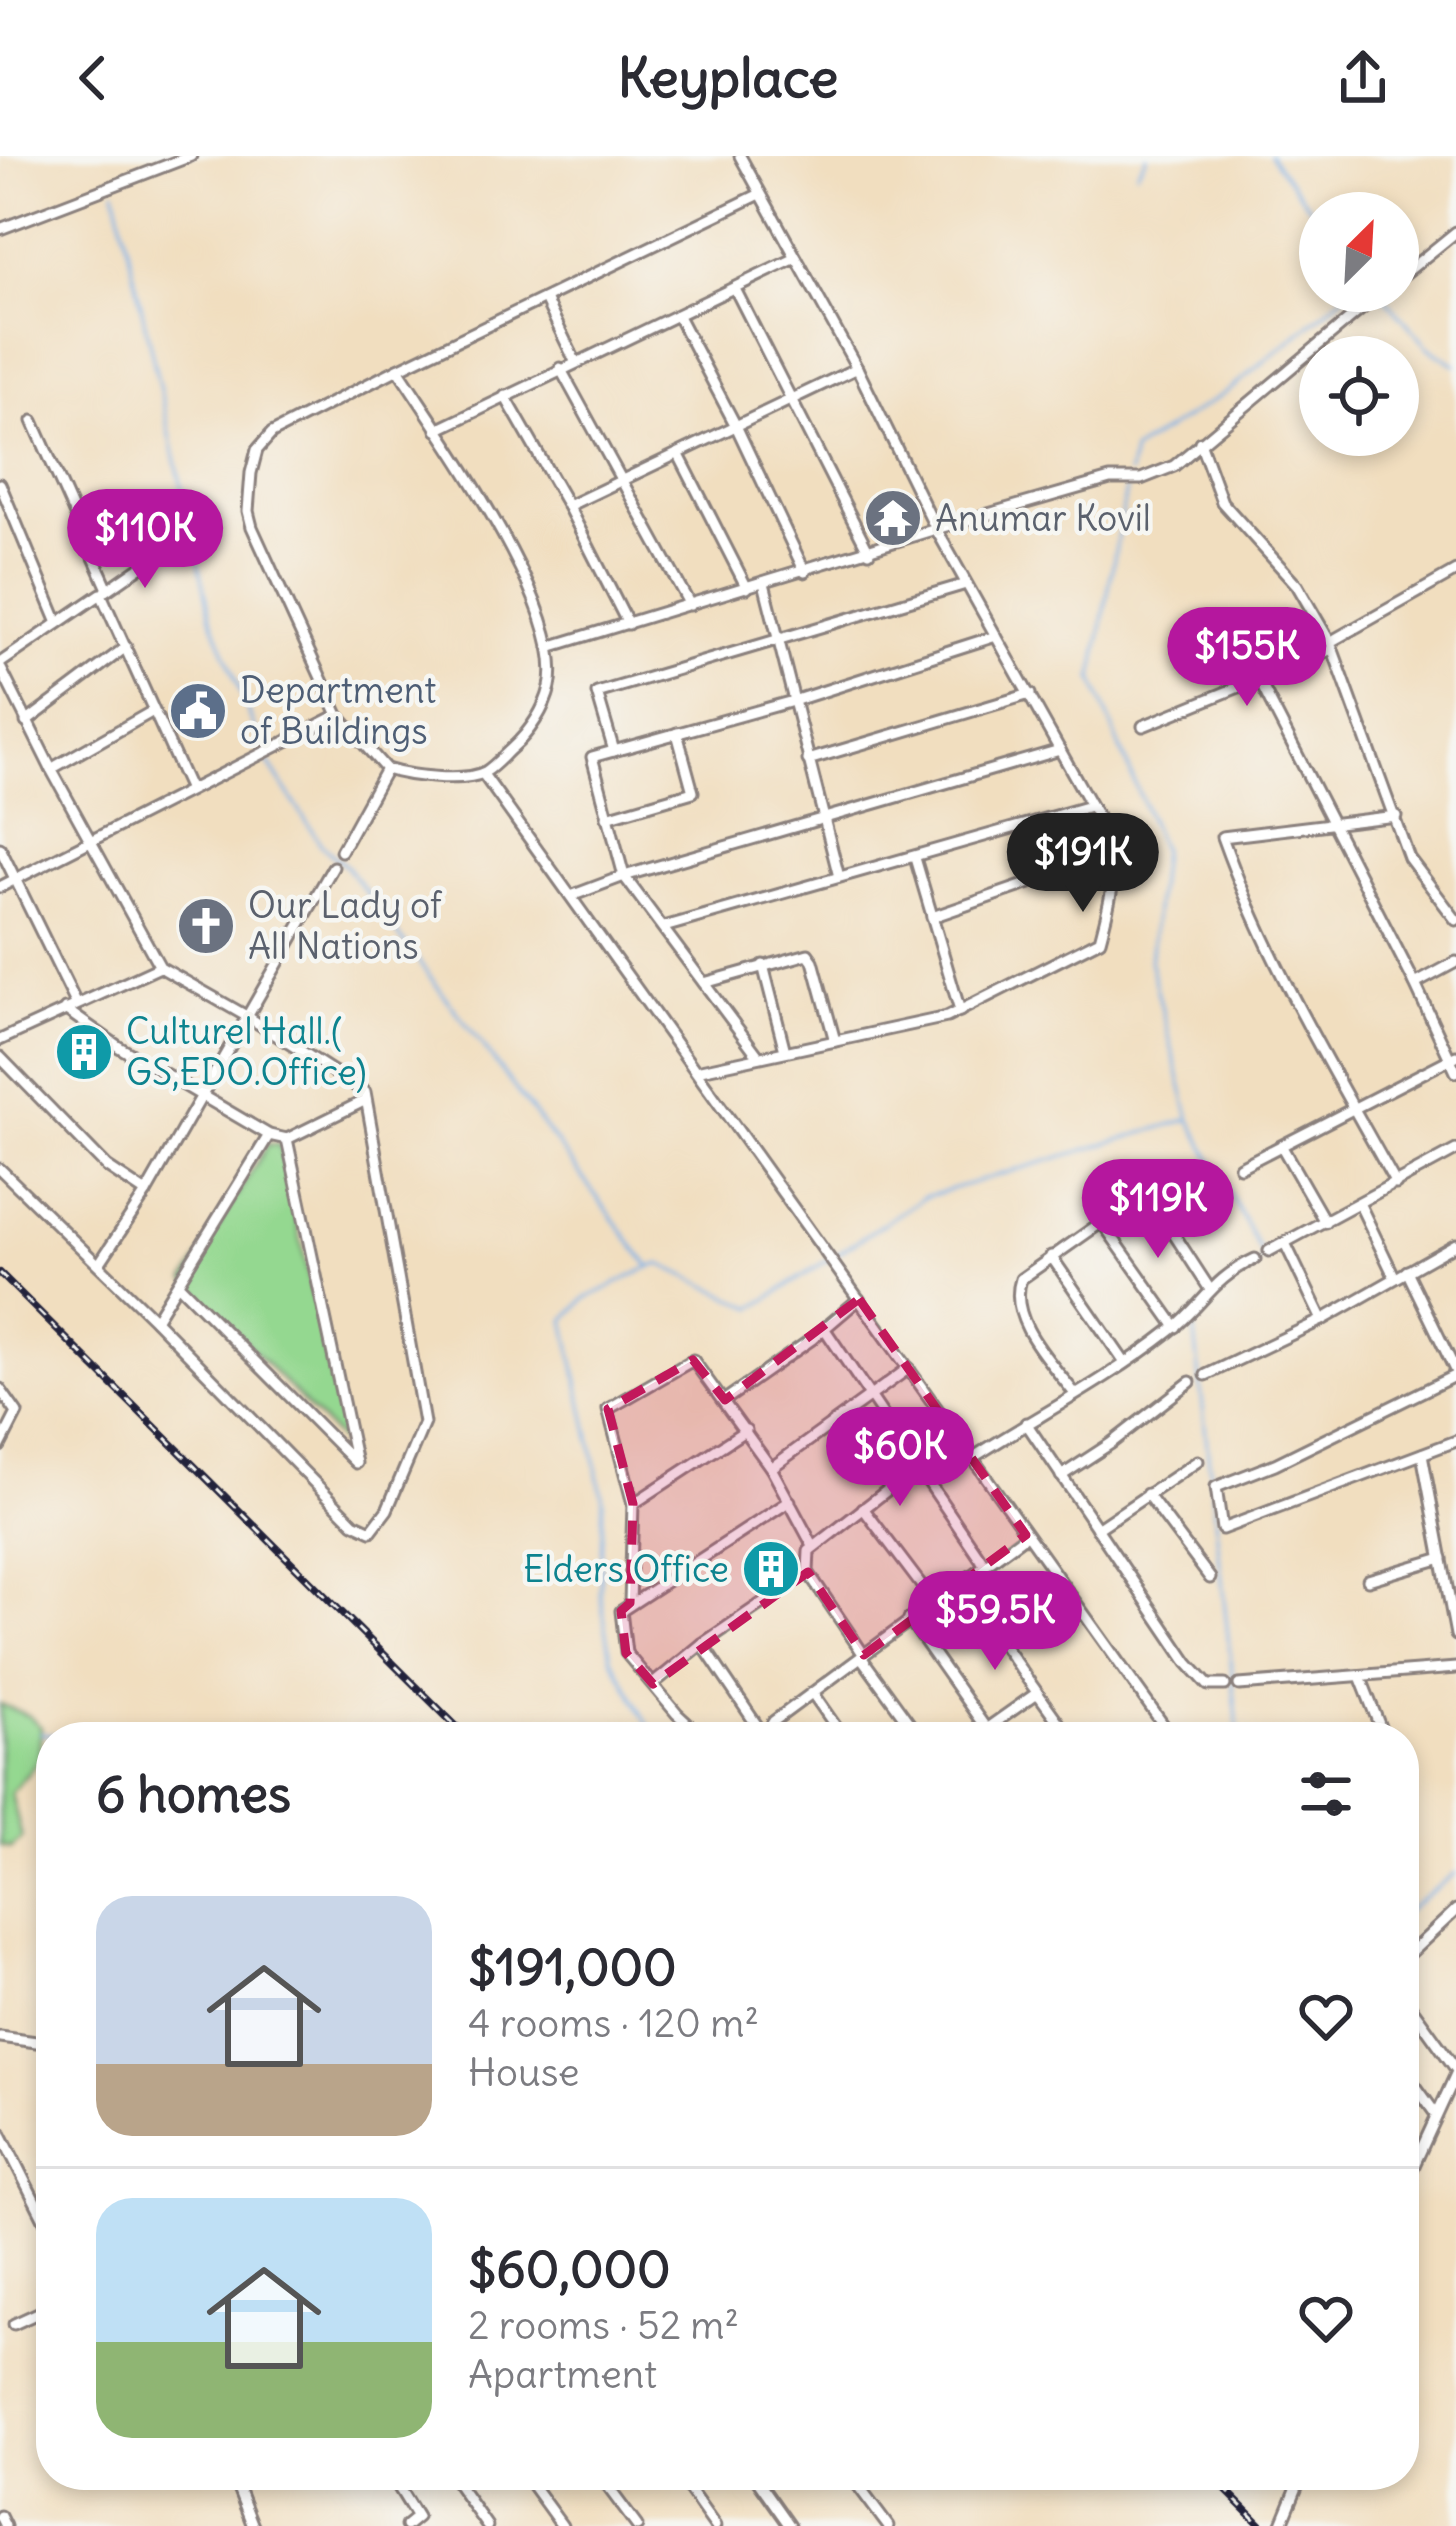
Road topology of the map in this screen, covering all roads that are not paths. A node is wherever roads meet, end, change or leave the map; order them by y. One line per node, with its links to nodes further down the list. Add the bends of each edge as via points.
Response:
1 (191, 156): 4 (street)
2 (740, 156): 3 (street)
3 (760, 194): 6 (street); 9 (street)
4 (0, 229)
5 (1456, 232): 7 (street)
6 (796, 258): 8 (street); 14 (street)
7 (1419, 262)
8 (735, 289): 11 (street); 17 (street)
9 (545, 299): 12 (street); 15 (street)
10 (1358, 312): 21 (street)
11 (678, 316): 12 (street); 19 (street)
12 (575, 361): 13 (street)
13 (560, 368): 16 (street); 23 (street)
14 (857, 368): 17 (street); 26 (street)
15 (398, 369): 20 (street); 48 (street, via 272,433 250,473 253,527)
16 (505, 396): 20 (street); 25 (street)
17 (795, 400): 19 (street); 28 (street)
18 (34, 421): 34 (street)
19 (737, 428): 22 (street); 30 (street)
20 (436, 430): 42 (street, via 520,567)
21 (1200, 442): 26 (street, via 1174,466 1141,479 1110,479); 40 (street, via 1222,502 1297,585)
22 (679, 455): 23 (street); 33 (street)
23 (622, 481): 25 (street); 35 (street)
24 (0, 484): 36 (street)
25 (568, 506): 37 (street)
26 (936, 529): 28 (street); 32 (street)
27 (162, 552): 34 (street)
28 (868, 552): 30 (street)
29 (1456, 571): 40 (street)
30 (805, 572): 31 (street)
31 (764, 583): 33 (street); 39 (street)
32 (966, 584): 38 (street); 39 (street)
33 (747, 588): 35 (street)
34 (105, 592): 36 (street); 41 (street)
35 (689, 605): 37 (street)
36 (58, 622): 43 (street)
37 (628, 624): 42 (street)
38 (996, 636): 45 (street); 46 (street)
39 (778, 642): 46 (street); 53 (street, via 597,693)
40 (1331, 645): 44 (street); 60 (street)
41 (126, 646): 47 (street); 49 (street)
42 (549, 647): 57 (street, via 550,688 528,735)
43 (1, 670): 49 (street)
44 (1259, 680): 50 (street); 63 (street)
45 (1030, 694): 52 (street); 54 (street)
46 (793, 700): 51 (street); 54 (street)
47 (153, 711): 55 (street); 58 (street)
48 (338, 715): 56 (street); 58 (street)
49 (26, 722): 55 (street)
50 (1143, 726)
51 (677, 733): 53 (street); 61 (street, via 693,792)
52 (1060, 750): 59 (street); 62 (street)
53 (614, 751): 61 (street, via 592,757)
54 (808, 760): 62 (street)
55 (51, 769): 64 (street)
56 (386, 769): 57 (street); 66 (street)
57 (482, 774): 74 (street)
58 (188, 788): 64 (street)
59 (1090, 806): 67 (street); 68 (street)
60 (1396, 816): 63 (street); 76 (street, via 1409,858)
61 (608, 817): 70 (street)
62 (822, 818): 70 (street); 71 (street)
63 (1331, 824): 82 (street); 97 (street, via 1222,837 1248,910)
64 (90, 842): 72 (street); 80 (street)
65 (0, 848): 72 (street)
66 (341, 851)
67 (1114, 854): 75 (street); 85 (street, via 1100,940)
68 (915, 858): 71 (street); 75 (street)
69 (333, 867): 86 (street)
70 (625, 876): 74 (street); 77 (street)
71 (839, 877): 77 (street)
72 (18, 879): 73 (street); 83 (street)
73 (0, 887)
74 (571, 896): 93 (street)
75 (932, 917): 85 (street)
76 (1456, 920)
77 (664, 927): 81 (street)
78 (1456, 962): 82 (street)
79 (763, 965): 81 (street); 88 (street, via 808,954); 89 (street)
80 (160, 967): 83 (street); 86 (street)
81 (704, 982): 91 (street)
82 (1415, 983): 92 (street)
83 (76, 1003): 84 (street)
84 (64, 1009): 87 (street); 95 (street)
85 (960, 1011): 88 (street)
86 (248, 1017): 95 (street); 96 (street)
87 (0, 1040)
88 (835, 1041): 89 (street)
89 (785, 1051): 91 (street)
90 (0, 1057): 105 (street, via 107,1167)
91 (759, 1057): 93 (street)
92 (1453, 1058): 94 (street); 97 (street)
93 (696, 1071): 119 (street)
94 (1456, 1072)
95 (202, 1095): 98 (street); 105 (street)
96 (366, 1100): 99 (street); 120 (street, via 424,1423 370,1531)
97 (1355, 1110): 100 (street); 104 (street)
98 (269, 1135): 99 (street); 117 (street)
99 (287, 1139): 117 (street, via 356,1463)
100 (1282, 1147): 102 (street); 108 (street)
101 (1456, 1150): 104 (street)
102 (1240, 1167)
103 (0, 1169): 114 (street)
104 (1396, 1184): 106 (street)
105 (146, 1192): 114 (street)
106 (1360, 1205): 108 (street); 116 (street)
107 (1101, 1221): 112 (street); 118 (street, via 1146,1191); 123 (street)
108 (1325, 1222): 109 (street)
109 (1285, 1243): 111 (street); 121 (street)
110 (1456, 1244): 115 (street)
111 (1269, 1251)
112 (1051, 1256): 124 (street); 130 (street, via 1017,1291 1035,1341)
113 (1255, 1258): 118 (street)
114 (99, 1264): 120 (street)
115 (1407, 1271): 116 (street); 126 (street)
116 (1395, 1278): 121 (street)
117 (178, 1284): 120 (street)
118 (1209, 1288): 123 (street)
119 (859, 1299): 122 (street); 125 (street)
120 (155, 1320)
121 (1322, 1320): 127 (street)
122 (824, 1328): 131 (street); 132 (street)
123 (1176, 1328): 124 (street)
124 (1126, 1364): 130 (street)
125 (909, 1368): 131 (street); 135 (street)
126 (1456, 1374): 138 (street, via 1216,1487 1222,1529)
127 (1206, 1375)
128 (1190, 1382): 143 (street)
129 (0, 1389): 137 (street, via 17,1413)
130 (1075, 1394): 133 (street)
131 (868, 1397): 141 (street); 142 (street)
132 (725, 1400): 134 (street); 146 (street, via 693,1360 608,1409)
133 (1026, 1423): 139 (street); 143 (street)
134 (746, 1430): 141 (street); 146 (street)
135 (957, 1436): 139 (street); 142 (street)
136 (1456, 1441): 138 (street)
137 (0, 1446)
138 (1422, 1454): 151 (street)
139 (972, 1458): 149 (street)
140 (1198, 1461): 144 (street)
141 (771, 1468): 145 (street)
142 (918, 1468): 147 (street); 152 (street)
143 (1061, 1476): 148 (street)
144 (1147, 1494): 148 (street); 154 (street)
145 (790, 1501): 150 (street); 158 (street)
146 (633, 1504): 158 (street)
147 (863, 1508): 150 (street); 157 (street)
148 (1097, 1529): 167 (street, via 1188,1663 1208,1685)
149 (1026, 1534): 152 (street); 178 (street)
150 (813, 1546): 153 (street)
151 (1442, 1558): 155 (street); 160 (street)
152 (984, 1564): 156 (street)
153 (808, 1571): 161 (street); 162 (street)
154 (1210, 1578)
155 (1368, 1580)
156 (958, 1582): 157 (street); 168 (street)
157 (934, 1602): 159 (street)
158 (630, 1603): 165 (street, via 621,1612 626,1653)
159 (909, 1619): 162 (street); 175 (street)
160 (1456, 1635)
161 (702, 1643): 165 (street); 171 (street)
162 (863, 1656): 169 (street); 174 (street)
163 (1456, 1668): 164 (street)
164 (1360, 1676): 166 (street); 179 (street)
165 (652, 1684): 170 (street)
166 (1239, 1684)
167 (1225, 1685)
168 (1037, 1693): 176 (street); 177 (street)
169 (813, 1694): 172 (street); 173 (street)
170 (688, 1722)
171 (755, 1722)
172 (773, 1722)
173 (833, 1722)
174 (909, 1722)
175 (981, 1722)
176 (1002, 1722)
177 (1058, 1722)
178 (1161, 1722)
179 (1378, 1722)
180 (1456, 1910): 181 (street)
181 (1419, 1946)
182 (1419, 2018): 185 (street)
183 (0, 2038): 184 (street)
184 (36, 2042)
185 (1456, 2071): 187 (street)
186 (1419, 2091): 187 (street)
187 (1435, 2114): 189 (street)
188 (0, 2132): 190 (street)
189 (1419, 2152)
190 (36, 2203)
191 (36, 2314): 192 (street)
192 (14, 2324)
193 (239, 2490): 204 (street)
194 (401, 2490): 205 (street, via 418,2517)
195 (462, 2490): 206 (street)
196 (536, 2490): 207 (street)
197 (610, 2490): 208 (street)
198 (690, 2490): 209 (street)
199 (765, 2490): 210 (street)
200 (861, 2490): 211 (street)
201 (1295, 2490): 212 (street)
202 (0, 2516): 203 (street)
203 (5, 2526)
204 (253, 2526)
205 (406, 2526)
206 (487, 2526)
207 (562, 2526)
208 (637, 2526)
209 (715, 2526)
210 (790, 2526)
211 (888, 2526)
212 (1281, 2526)

